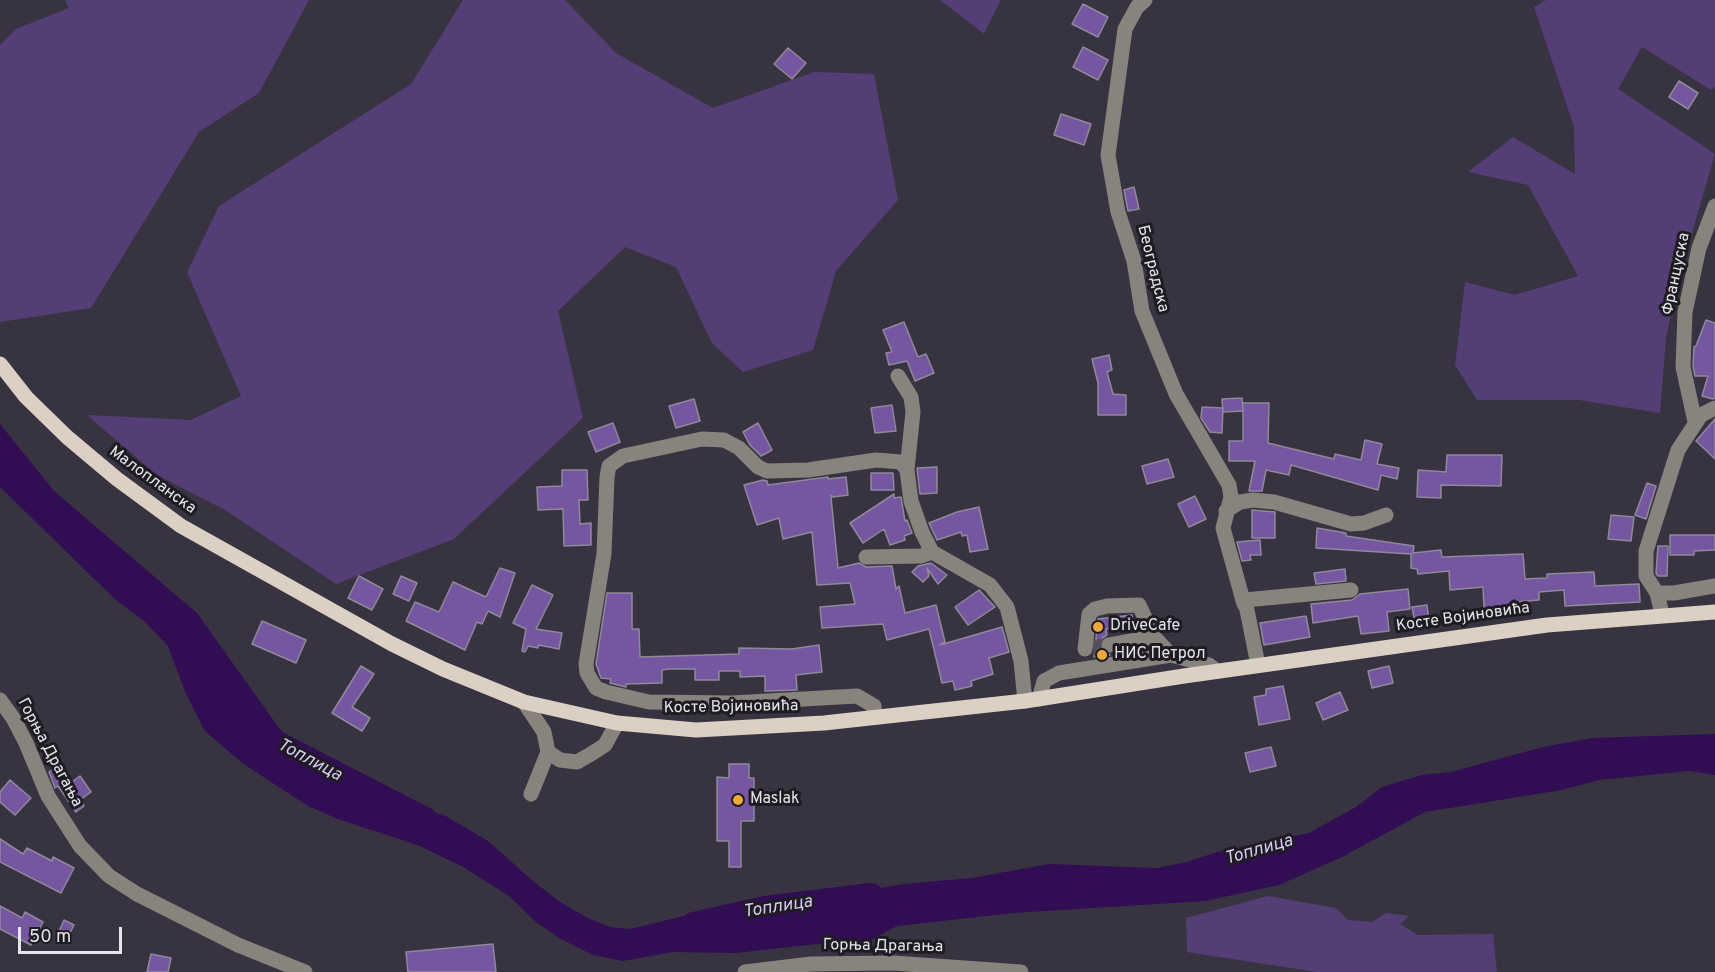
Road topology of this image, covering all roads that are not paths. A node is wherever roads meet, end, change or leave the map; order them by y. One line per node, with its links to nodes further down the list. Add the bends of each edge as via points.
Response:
1 (1145, 0): 8 (street, Београдска, via 1125,29 1108,155 1142,312 1176,394 1228,484 1231,497)
2 (1715, 206): 6 (street, Француска, via 1699,248 1685,312 1683,367)
3 (0, 364): 15 (main road, Малопланска, via 26,397 67,437 141,498 181,526)
4 (898, 375): 7 (street, via 911,397 914,412)
5 (1715, 408): 6 (street)
6 (1695, 422): 14 (street, via 1678,450 1646,551 1646,576)
7 (907, 470): 10 (street, via 911,501); 28 (street, via 901,462 876,460 808,470 767,471 724,440 702,439 623,456 609,466 604,554 586,664 586,673 596,688 649,702 732,703 857,696 874,706)
8 (1226, 511): 9 (street, via 1240,501 1253,500 1274,502 1351,524); 16 (street, Београдска, via 1223,528)
9 (1386, 515)
10 (932, 552): 11 (street, via 921,556); 26 (street, via 990,585 1007,607)
11 (866, 557)
12 (1715, 586): 14 (street)
13 (1351, 590): 16 (street, via 1248,599)
14 (1657, 593): 18 (street)
15 (307, 596): 27 (main road, Косте Војиновића, via 419,658)
16 (1244, 604): 22 (street, Београдска)
17 (1715, 612): 18 (main road, Косте Војиновића)
18 (1662, 614): 22 (main road, Косте Војиновића, via 1547,625)
19 (1154, 637): 20 (street); 21 (street); 24 (street, via 1135,603 1095,609 1089,614 1089,649)
20 (1109, 645)
21 (1170, 655): 23 (street, via 1209,665); 24 (street)
22 (1258, 665): 23 (main road, Косте Војиновића)
23 (1217, 671): 26 (main road, Косте Војиновића)
24 (1059, 673): 26 (street, via 1044,681)
25 (0, 700): 32 (street, Горња Драгања, via 26,743 48,796 80,846 109,876 238,945)
26 (1032, 700): 28 (main road, Косте Војиновића)
27 (525, 702): 29 (main road, Косте Војиновића); 30 (street, via 544,732)
28 (875, 717): 29 (main road, Косте Војиновића, via 696,730)
29 (618, 723): 30 (street, via 605,745 582,760 560,760)
30 (548, 752): 31 (street)
31 (531, 794)
32 (305, 972)
33 (745, 972): 34 (street, Горња Драгања, via 812,964 893,963)
34 (1021, 972)

